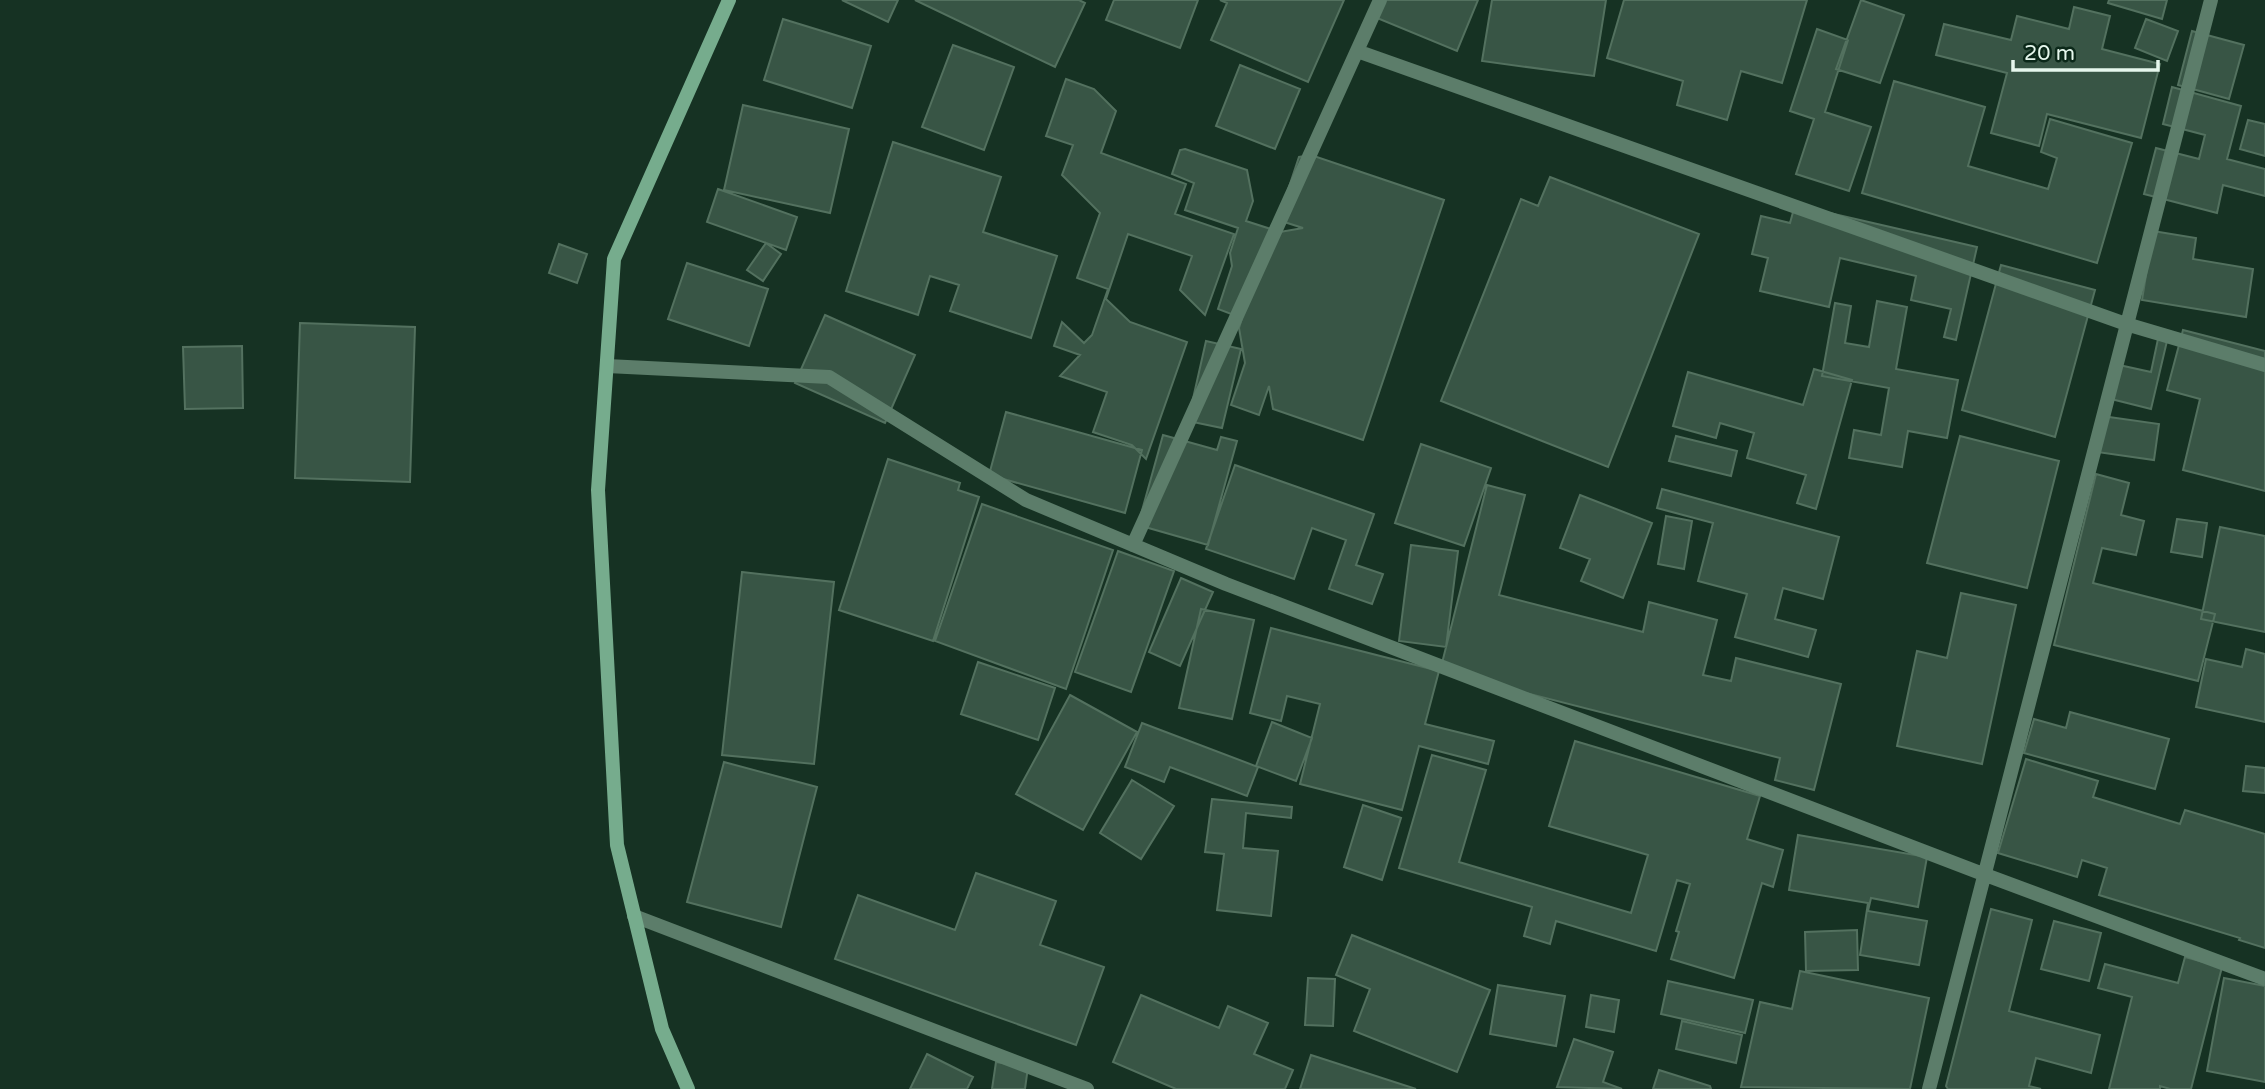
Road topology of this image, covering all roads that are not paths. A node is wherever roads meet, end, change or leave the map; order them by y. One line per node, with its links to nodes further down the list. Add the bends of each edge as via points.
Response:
1 (729, 0): 7 (main road, via 614,259)
2 (1380, 0): 4 (street)
3 (2211, 0): 5 (street)
4 (1357, 51): 5 (street); 8 (street)
5 (2126, 324): 6 (street); 9 (street)
6 (2265, 365)
7 (607, 366): 8 (street, via 829,377 1026,500); 10 (main road, via 598,490 617,845)
8 (1133, 545): 9 (street)
9 (1983, 874): 11 (street); 14 (street)
10 (634, 916): 12 (main road, via 662,1030); 13 (street)
11 (2265, 979)
12 (688, 1089)
13 (1087, 1089)
14 (1929, 1089)

